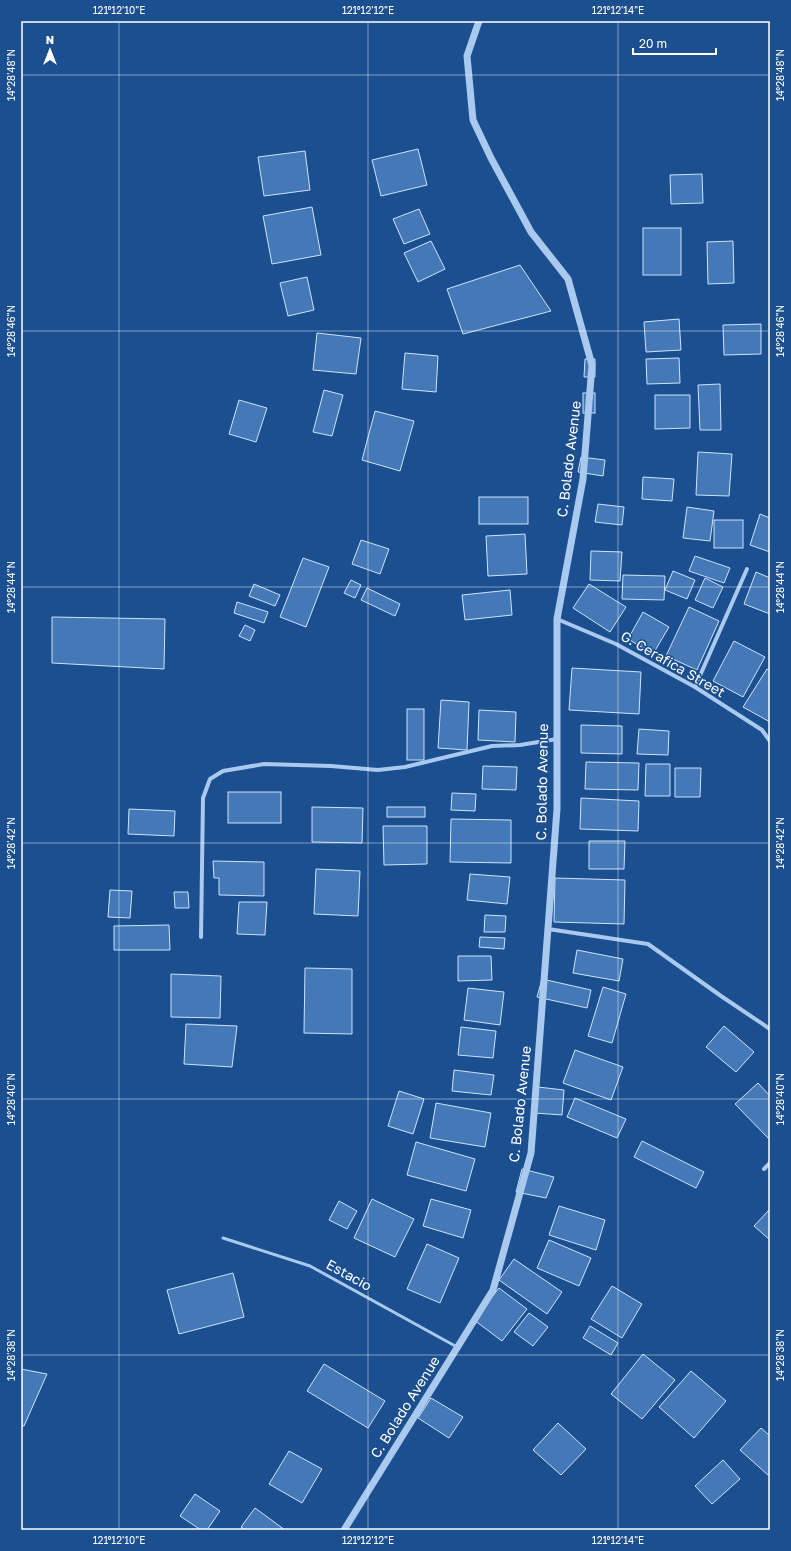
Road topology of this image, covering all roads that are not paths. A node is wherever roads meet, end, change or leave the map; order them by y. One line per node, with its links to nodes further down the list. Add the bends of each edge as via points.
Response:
1 (479, 21): 3 (street, C. Bolado Avenue, via 467,56 473,120 531,232 568,279 592,365 583,479)
2 (747, 569): 4 (street)
3 (557, 619): 4 (street, G. Cerafica Street, via 616,644); 5 (street, C. Bolado Avenue)
4 (695, 687): 6 (street, G. Cerafica Street, via 762,730)
5 (557, 739): 7 (street, C. Bolado Avenue, via 557,809); 8 (street, via 520,745 492,746 405,767 378,770 264,764 223,771 210,779 203,798)
6 (770, 741)
7 (548, 929): 9 (street, via 648,944); 13 (street, C. Bolado Avenue, via 531,1153 494,1290)
8 (201, 937)
9 (770, 1029)
10 (770, 1163): 11 (street)
11 (764, 1169)
12 (223, 1238): 13 (lane, Estacio, via 310,1266)
13 (457, 1347): 14 (street, C. Bolado Avenue)
14 (344, 1530)

